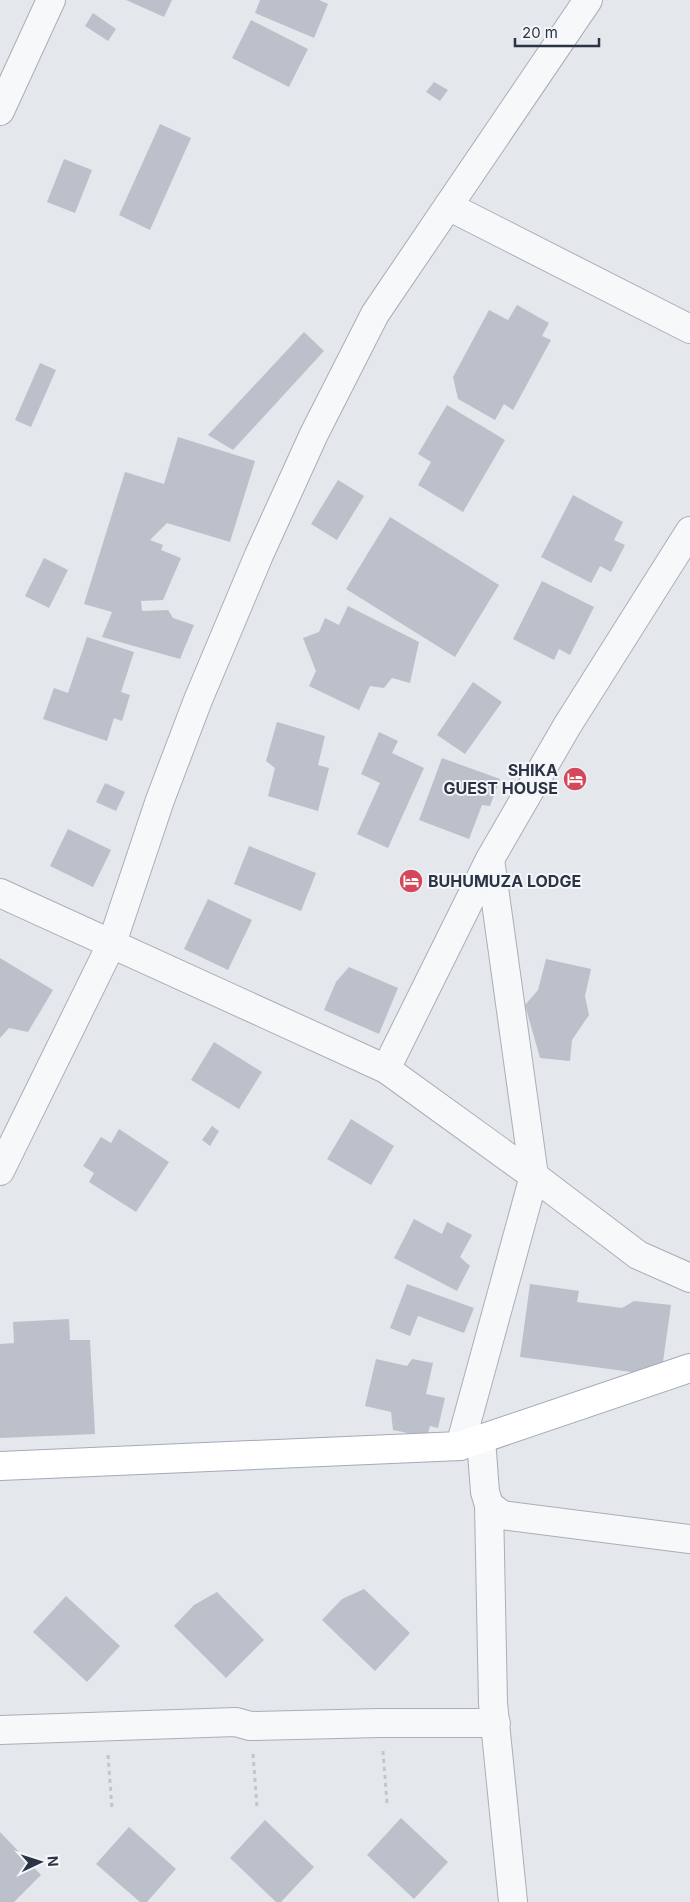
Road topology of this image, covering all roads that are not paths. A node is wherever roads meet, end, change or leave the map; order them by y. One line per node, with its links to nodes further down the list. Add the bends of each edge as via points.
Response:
1 (50, 0): 3 (street)
2 (588, 0): 4 (street)
3 (0, 112)
4 (448, 206): 5 (street); 9 (street, via 375,314 282,503 198,700)
5 (690, 329)
6 (690, 531): 7 (street, via 566,726)
7 (490, 859): 10 (street); 12 (street)
8 (0, 893): 9 (street)
9 (112, 943): 10 (street); 11 (street)
10 (386, 1069): 12 (street)
11 (0, 1171)
12 (534, 1176): 13 (street, via 638,1255); 15 (street)
13 (690, 1278)
14 (690, 1368): 15 (main road)
15 (470, 1443): 16 (main road); 17 (street)
16 (0, 1466)
17 (489, 1505): 18 (street, via 502,1514); 19 (street)
18 (690, 1539)
19 (496, 1724): 20 (street, via 250,1726 236,1722); 21 (street)
20 (0, 1730)
21 (513, 1902)

